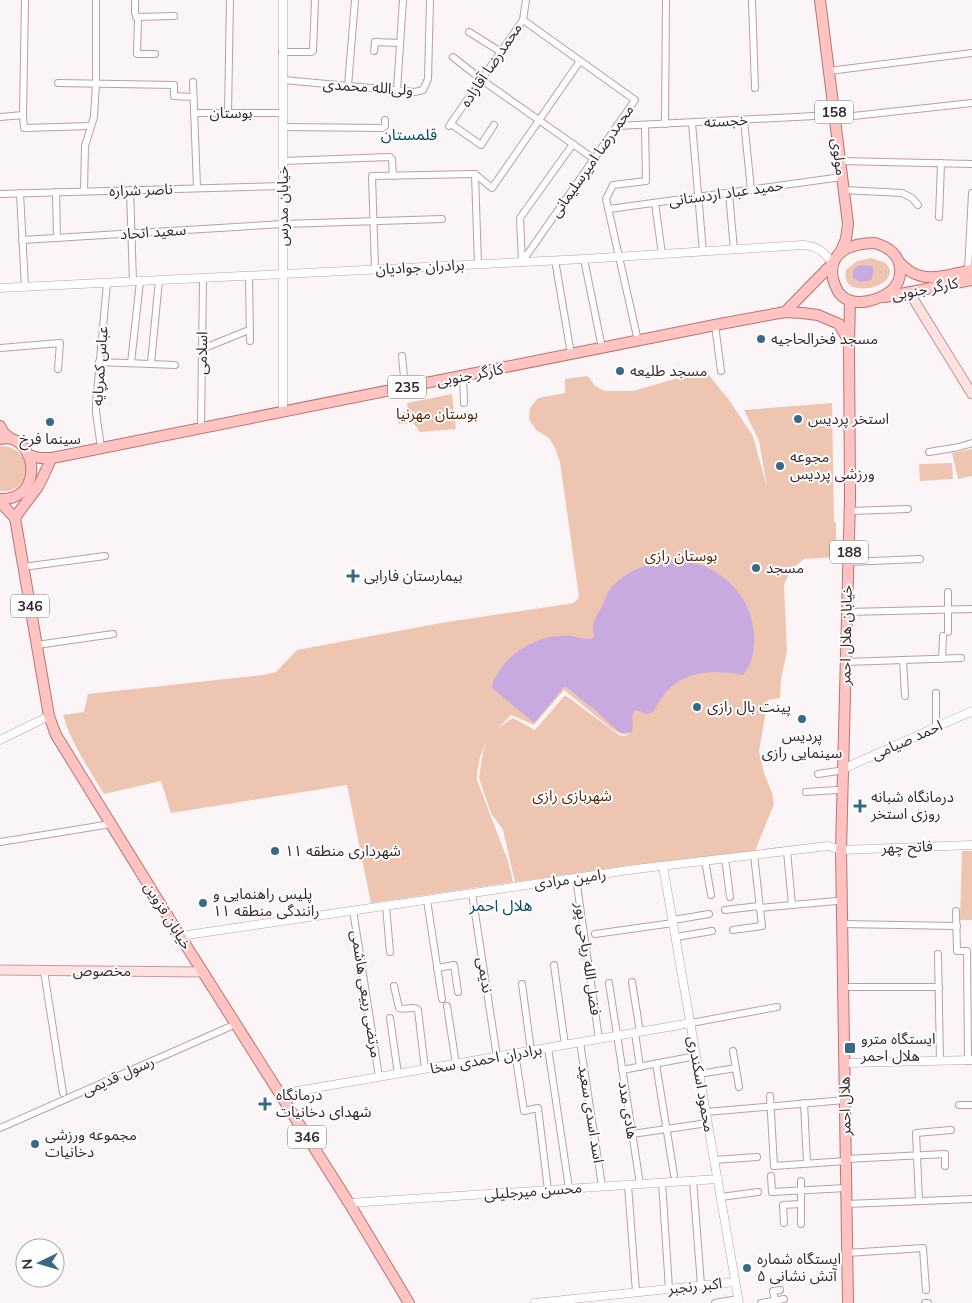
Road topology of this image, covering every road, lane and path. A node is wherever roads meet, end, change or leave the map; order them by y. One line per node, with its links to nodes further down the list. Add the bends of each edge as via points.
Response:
1 (25, 0): 40 (street)
2 (96, 0): 31 (street)
3 (135, 0): 15 (street)
4 (230, 0): 38 (street)
5 (283, 0): 20 (street, خیابان مدرس)
6 (315, 0): 20 (street, via 313,51)
7 (355, 0): 32 (street)
8 (402, 0): 18 (street)
9 (430, 0): 34 (street, ولی‌الله محمدی, via 427,82 423,90)
10 (526, 0): 16 (street, محمدرضا آقازاده)
11 (666, 0): 47 (street)
12 (752, 0): 33 (street)
13 (820, 0): 26 (main road, مولوی / 158)
14 (174, 16): 15 (street)
15 (136, 17): 23 (street, via 137,54)
16 (523, 20): 21 (street, محمدرضا آقازاده); 25 (street, محمدرضا امیرسلیمانی)
17 (469, 32): 21 (street)
18 (400, 43): 19 (street, via 375,42); 34 (street)
19 (374, 51)
20 (282, 52): 27 (street, خیابان مدرس)
21 (501, 52): 28 (street, محمدرضا آقازاده)
22 (972, 53): 26 (street)
23 (155, 54)
24 (453, 58): 28 (street)
25 (580, 61): 44 (street); 51 (street, محمدرضا امیرسلیمانی, via 635,100)
26 (829, 70): 41 (main road, مولوی / 158)
27 (283, 80): 32 (street, ولی‌الله محمدی); 39 (street, خیابان مدرس)
28 (482, 80): 44 (street); 50 (street, محمدرضا آقازاده, via 450,125 481,146)
29 (194, 82): 35 (street)
30 (58, 83): 31 (street)
31 (96, 83): 35 (street, via 174,85 174,96); 49 (street)
32 (348, 86): 34 (street, ولی‌الله محمدی)
33 (755, 88)
34 (397, 90)
35 (194, 97): 37 (street)
36 (972, 103): 41 (street, خجسته)
37 (194, 113): 38 (street, بوستان); 63 (street, بوستان)
38 (228, 113): 39 (street, بوستان)
39 (283, 113): 52 (street, خیابان مدرس)
40 (23, 115): 42 (street); 49 (street, via 24,128)
41 (834, 116): 45 (street, خجسته); 56 (main road, مولوی / 158)
42 (0, 117)
43 (385, 120): 52 (street, via 383,128)
44 (539, 120): 53 (street); 59 (street, via 492,188)
45 (744, 120): 46 (street, خجسته); 65 (street)
46 (692, 123): 47 (street, خجسته); 73 (street)
47 (665, 124): 48 (street, خجسته)
48 (645, 125): 51 (street, خجسته); 76 (street, via 646,180 613,185 606,199)
49 (91, 126): 68 (street, via 85,146)
50 (494, 126)
51 (617, 126): 54 (street, محمدرضا امیرسلیمانی)
52 (283, 127): 55 (street, خیابان مدرس)
53 (573, 144): 54 (street); 91 (street, via 520,218)
54 (594, 159): 91 (street, محمدرضا امیرسلیمانی)
55 (283, 161): 60 (street, via 391,158); 62 (street, خیابان مدرس)
56 (840, 161): 57 (street); 61 (main road, مولوی / 158)
57 (942, 163): 58 (street); 77 (street)
58 (972, 164)
59 (475, 174): 60 (street); 94 (street)
60 (392, 176): 79 (street, via 372,176)
61 (842, 177): 65 (street, حمید عباد اردستانی); 66 (main road, مولوی / 158)
62 (283, 186): 63 (street, ناصر شراره); 80 (street, خیابان مدرس)
63 (197, 188): 64 (street, ناصر شراره)
64 (130, 190): 68 (street, ناصر شراره); 81 (street)
65 (751, 190): 69 (street, حمید عباد اردستانی)
66 (844, 190): 75 (street, via 884,188 902,193); 86 (main road, مولوی / 158, via 848,224)
67 (56, 192): 68 (street, ناصر شراره); 70 (street, ناصر شراره); 82 (street)
68 (84, 192)
69 (728, 192): 73 (street, حمید عباد اردستانی); 84 (street)
70 (20, 193): 72 (street, ناصر شراره); 83 (street)
71 (972, 193): 97 (street)
72 (0, 194)
73 (699, 197): 74 (street, حمید عباد اردستانی); 85 (street)
74 (655, 202): 76 (street, حمید عباد اردستانی); 87 (street)
75 (918, 205)
76 (609, 209): 88 (street)
77 (939, 217)
78 (442, 218): 79 (street, سعید اتحاد)
79 (373, 221): 80 (street, سعید اتحاد); 95 (street)
80 (283, 224): 81 (street, سعید اتحاد); 96 (street, خیابان مدرس)
81 (132, 234): 82 (street, سعید اتحاد); 101 (street)
82 (57, 238): 83 (street, سعید اتحاد)
83 (22, 240): 103 (street)
84 (734, 250): 85 (street, برادران جوادیان); 93 (street, برادران جوادیان, via 811,245 820,249)
85 (703, 252): 87 (street, برادران جوادیان)
86 (840, 253): 92 (main road, via 858,244 875,243 893,252); 93 (main road)
87 (662, 254): 88 (street, برادران جوادیان)
88 (619, 257): 89 (street, برادران جوادیان); 111 (street)
89 (584, 259): 90 (street, برادران جوادیان); 115 (street)
90 (555, 260): 91 (street, برادران جوادیان); 117 (street)
91 (522, 262): 94 (street, برادران جوادیان)
92 (899, 262): 97 (main road, کارگر جنوبی, via 920,276); 106 (main road, via 901,271 896,285)
93 (833, 263): 107 (main road, via 832,275 838,291); 108 (main road)
94 (478, 264): 95 (street, برادران جوادیان)
95 (375, 269): 96 (street, برادران جوادیان)
96 (283, 274): 98 (street, برادران جوادیان); 129 (street, خیابان مدرس)
97 (971, 274): 105 (main road, کارگر جنوبی)
98 (249, 276): 99 (street, برادران جوادیان); 110 (street)
99 (203, 278): 100 (street, برادران جوادیان); 116 (street, اسلامی)
100 (159, 280): 101 (street, برادران جوادیان); 121 (street)
101 (136, 281): 102 (street, برادران جوادیان); 120 (street)
102 (107, 283): 103 (street, برادران جوادیان); 119 (street, عباس کمرپایه)
103 (25, 287): 104 (street, برادران جوادیان)
104 (0, 288)
105 (909, 292): 106 (main road, کارگر جنوبی); 127 (main road)
106 (878, 298): 107 (main road)
107 (850, 301): 113 (main road, خیابان هلال احمر / 188)
108 (785, 312): 109 (main road, کارگر جنوبی / 235); 113 (main road, کارگر جنوبی, via 818,315 839,324)
109 (715, 325): 111 (main road, کارگر جنوبی / 235); 124 (street)
110 (250, 330): 112 (street); 116 (street)
111 (638, 340): 115 (main road, کارگر جنوبی / 235)
112 (250, 342)
113 (849, 342): 140 (main road, خیابان هلال احمر / 188)
114 (0, 348): 123 (street, via 60,343)
115 (602, 348): 117 (main road, کارگر جنوبی / 235)
116 (202, 349): 131 (street, اسلامی)
117 (571, 354): 125 (main road, کارگر جنوبی / 235)
118 (402, 356): 126 (street)
119 (99, 362): 120 (street); 134 (street, عباس کمرپایه, via 96,412)
120 (131, 363): 121 (street)
121 (151, 363): 122 (street)
122 (175, 365)
123 (58, 369)
124 (721, 371)
125 (463, 376): 126 (main road, کارگر جنوبی / 235); 128 (street)
126 (405, 388): 129 (main road, کارگر جنوبی / 235)
127 (972, 394)
128 (464, 403)
129 (283, 412): 131 (main road, کارگر جنوبی / 235)
130 (0, 426): 132 (main road)
131 (201, 428): 134 (main road, کارگر جنوبی / 235)
132 (5, 438): 136 (main road, via 14,440)
133 (972, 443): 135 (street)
134 (102, 448): 137 (main road, کارگر جنوبی / 235)
135 (929, 452)
136 (28, 455): 137 (main road, کارگر جنوبی / 235); 138 (main road, via 31,473 27,487 16,497)
137 (52, 458): 141 (main road, via 38,486)
138 (0, 500): 141 (main road)
139 (908, 509): 140 (street)
140 (850, 510): 144 (main road, خیابان هلال احمر / 188)
141 (15, 518): 145 (main road, خیابان قزوین / 346)
142 (105, 556): 145 (street)
143 (920, 559): 144 (street)
144 (848, 562): 149 (main road, خیابان هلال احمر / 188)
145 (23, 567): 151 (main road, خیابان قزوین / 346)
146 (948, 592): 147 (street)
147 (948, 609): 148 (street); 149 (street); 153 (street)
148 (972, 609)
149 (847, 612): 155 (main road, خیابان هلال احمر / 188)
150 (114, 634): 151 (street)
151 (37, 646): 159 (main road, خیابان قزوین / 346)
152 (961, 658): 153 (street)
153 (942, 659): 154 (street)
154 (903, 660): 155 (street); 157 (street)
155 (846, 662): 162 (main road, خیابان هلال احمر / 188)
156 (936, 693): 160 (street)
157 (905, 696)
158 (972, 711): 160 (street, احمد صیامی)
159 (48, 716): 161 (street); 166 (main road, خیابان قزوین / 346, via 60,743)
160 (936, 727): 162 (street, احمد صیامی)
161 (0, 740)
162 (840, 770): 163 (street); 169 (main road, خیابان هلال احمر / 188)
163 (818, 774)
164 (837, 790): 165 (street)
165 (806, 792)
166 (111, 824): 167 (street); 194 (main road, خیابان قزوین / 346)
167 (0, 842)
168 (972, 845): 169 (street, فاتح چهر)
169 (841, 850): 170 (street, رامین مرادی, via 828,846); 189 (main road, هلال احمر / 188)
170 (787, 851): 171 (street, رامین مرادی); 181 (street)
171 (754, 855): 172 (street, رامین مرادی); 183 (street)
172 (724, 858): 173 (street, رامین مرادی); 178 (street)
173 (705, 860): 174 (street, رامین مرادی); 177 (street)
174 (664, 866): 175 (street, رامین مرادی); 188 (street, محمود اسکندری)
175 (576, 878): 176 (street, رامین مرادی); 218 (street, فضل الله ریاحی پور)
176 (472, 893): 179 (street, رامین مرادی); 225 (street, ندیمی)
177 (711, 895)
178 (730, 897)
179 (427, 900): 182 (street, رامین مرادی); 199 (street)
180 (836, 901): 181 (street)
181 (792, 905): 183 (street)
182 (386, 906): 184 (street, رامین مرادی); 196 (street)
183 (759, 907): 185 (street); 191 (street, via 762,926)
184 (353, 910): 194 (street, رامین مرادی); 238 (street, مرتضی ربیعی هاشمی)
185 (725, 910)
186 (956, 911): 190 (street)
187 (710, 914): 188 (street)
188 (673, 921): 193 (street); 195 (street, محمود اسکندری)
189 (842, 924): 190 (street); 207 (main road, هلال احمر / 188)
190 (957, 926): 227 (street, via 957,951 968,951)
191 (733, 930)
192 (712, 931): 195 (street)
193 (595, 934)
194 (180, 936): 202 (main road, خیابان قزوین / 346)
195 (676, 937): 214 (street, محمود اسکندری)
196 (390, 952)
197 (938, 954): 208 (street)
198 (554, 965): 220 (street)
199 (438, 968): 209 (street, via 454,965); 210 (street)
200 (0, 970): 201 (main road, مخصوص)
201 (44, 971): 202 (main road, مخصوص); 240 (street)
202 (204, 972): 215 (main road, خیابان قزوین / 346)
203 (632, 982): 216 (street)
204 (609, 983): 217 (street, هادی مدد)
205 (522, 984): 222 (street)
206 (394, 986): 234 (street, via 399,1008 414,1007 418,1010)
207 (843, 987): 208 (street); 229 (main road, هلال احمر / 188)
208 (938, 987): 228 (street)
209 (458, 992)
210 (442, 999)
211 (447, 1006): 230 (street)
212 (777, 1006): 214 (street)
213 (390, 1018): 236 (street)
214 (691, 1023): 216 (street, برادران احمدی سخا); 224 (street, محمود اسکندری)
215 (236, 1024): 241 (main road, خیابان قزوین / 346); 250 (street, رسول قدیمی)
216 (638, 1032): 217 (street, برادران احمدی سخا); 232 (street)
217 (617, 1036): 218 (street, برادران احمدی سخا); 235 (street, هادی مدد)
218 (599, 1039): 219 (street, برادران احمدی سخا)
219 (580, 1042): 220 (street, برادران احمدی سخا); 268 (street, اسد اسدی سعید)
220 (565, 1045): 221 (street, برادران احمدی سخا)
221 (548, 1048): 222 (street, برادران احمدی سخا); 269 (street)
222 (531, 1051): 225 (street, برادران احمدی سخا)
223 (733, 1051): 233 (street)
224 (696, 1056): 231 (street); 237 (street, محمود اسکندری)
225 (498, 1057): 230 (street, برادران احمدی سخا)
226 (516, 1059): 271 (street, via 524,1111 538,1108)
227 (970, 1060): 228 (street)
228 (940, 1061): 229 (street)
229 (844, 1062): 243 (main road, هلال احمر / 188)
230 (456, 1064): 234 (street, برادران احمدی سخا)
231 (656, 1064): 232 (street); 251 (street)
232 (640, 1067): 235 (street)
233 (736, 1068): 237 (street); 239 (street)
234 (425, 1069): 236 (street, برادران احمدی سخا)
235 (622, 1070): 253 (street, هادی مدد)
236 (398, 1074): 238 (street, برادران احمدی سخا)
237 (700, 1074): 248 (street, محمود اسکندری)
238 (379, 1077): 241 (street, برادران احمدی سخا)
239 (739, 1087)
240 (63, 1093)
241 (280, 1094): 277 (main road, خیابان قزوین / 346)
242 (770, 1096): 247 (street)
243 (845, 1100): 244 (street); 257 (main road, هلال احمر / 188)
244 (804, 1103): 247 (street); 258 (street)
245 (972, 1104): 246 (street)
246 (959, 1105)
247 (771, 1106): 248 (street); 258 (street, via 774,1166)
248 (706, 1112): 249 (street, محمود اسکندری)
249 (708, 1123): 251 (street); 256 (street, محمود اسکندری)
250 (0, 1128)
251 (666, 1129): 253 (street); 260 (street)
252 (951, 1130): 254 (street, via 916,1133)
253 (632, 1134): 267 (street, هادی مدد)
254 (917, 1155): 257 (street); 259 (street, via 945,1154); 276 (street)
255 (757, 1157): 256 (street)
256 (714, 1160): 262 (street, محمود اسکندری)
257 (846, 1160): 258 (street); 270 (main road, هلال احمر / 188)
258 (807, 1163)
259 (945, 1166)
260 (674, 1175)
261 (771, 1176): 272 (street, via 772,1192)
262 (718, 1179): 263 (street, محسن میرجلیلی); 274 (street, محمود اسکندری)
263 (693, 1180): 265 (street, محسن میرجلیلی); 284 (street)
264 (801, 1181): 272 (street)
265 (662, 1182): 267 (street, محسن میرجلیلی); 285 (street)
266 (628, 1184): 267 (street, محسن میرجلیلی); 268 (street, محسن میرجلیلی); 288 (street)
267 (640, 1184)
268 (602, 1186): 269 (street, محسن میرجلیلی)
269 (569, 1188): 271 (street, محسن میرجلیلی)
270 (846, 1188): 272 (street); 279 (main road, هلال احمر / 188)
271 (548, 1190): 277 (street, محسن میرجلیلی)
272 (801, 1190): 278 (street)
273 (758, 1192): 274 (street)
274 (721, 1197): 283 (street, محمود اسکندری)
275 (972, 1199): 276 (street)
276 (919, 1201): 279 (street)
277 (348, 1203): 292 (main road, خیابان قزوین / 346)
278 (801, 1204): 280 (street, via 783,1205); 281 (street)
279 (846, 1204): 282 (main road, هلال احمر / 188)
280 (784, 1223)
281 (801, 1224)
282 (847, 1253): 287 (street, via 923,1248); 296 (main road, هلال احمر / 188)
283 (735, 1282): 284 (street, اکبر رنجبر); 291 (street, محمود اسکندری)
284 (701, 1285): 285 (street, اکبر رنجبر)
285 (669, 1289): 288 (street, اکبر رنجبر)
286 (780, 1290): 290 (street, via 773,1291)
287 (926, 1290)
288 (636, 1292): 293 (street, اکبر رنجبر)
289 (784, 1299): 290 (street)
290 (775, 1300): 295 (street)
291 (739, 1301): 294 (street)
292 (408, 1303)
293 (535, 1303)
294 (715, 1303)
295 (761, 1303)
296 (848, 1303)

